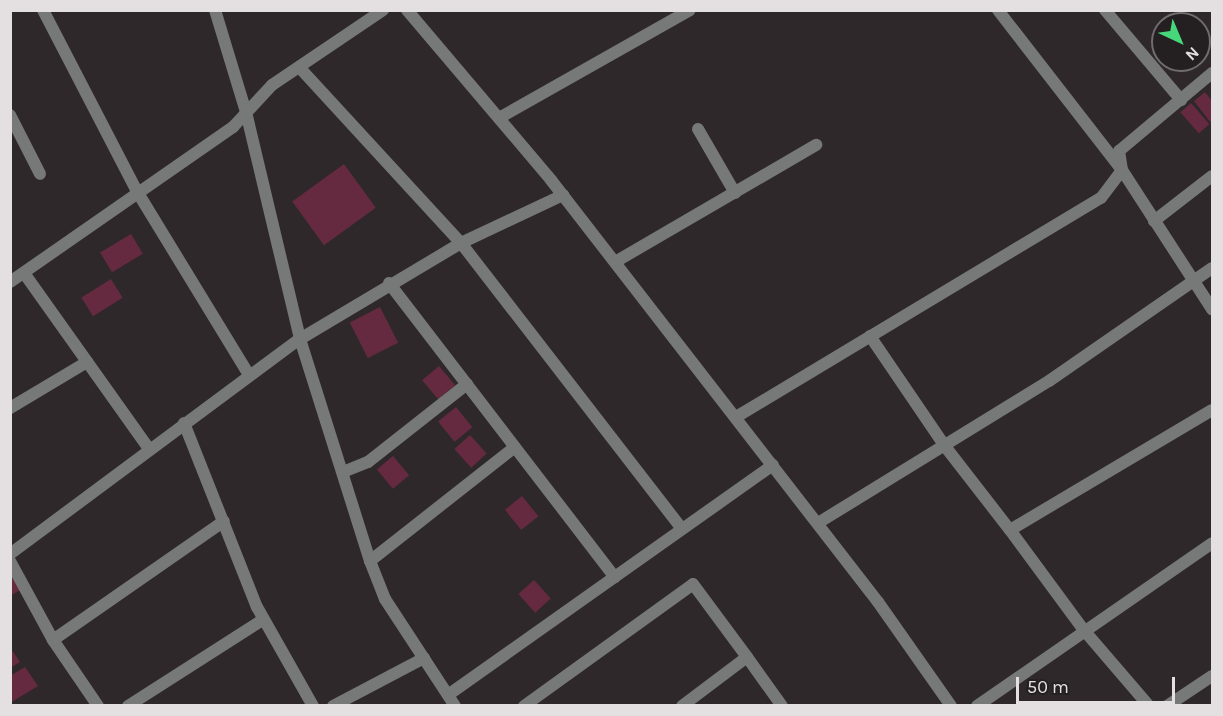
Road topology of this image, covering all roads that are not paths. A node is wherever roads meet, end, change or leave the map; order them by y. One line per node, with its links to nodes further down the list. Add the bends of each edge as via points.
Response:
1 (43, 10): 19 (street)
2 (215, 10): 11 (street)
3 (383, 10): 8 (street)
4 (690, 10): 13 (street)
5 (998, 10): 16 (street)
6 (1105, 10): 10 (street)
7 (411, 12): 13 (street)
8 (298, 67): 11 (street, via 272,85); 23 (street)
9 (1212, 73): 10 (street)
10 (1181, 100): 16 (street, via 1119,152)
11 (246, 112): 19 (street, via 233,127); 32 (street)
12 (10, 115): 17 (street)
13 (499, 118): 21 (street)
14 (698, 129): 20 (street)
15 (816, 145): 20 (street)
16 (1122, 170): 22 (street); 31 (street, via 1101,198)
17 (40, 174)
18 (1212, 176): 22 (street)
19 (138, 193): 26 (street); 34 (street)
20 (735, 194): 24 (street)
21 (563, 195): 23 (street); 24 (street)
22 (1154, 221): 28 (street)
23 (461, 243): 29 (street); 47 (street)
24 (615, 262): 38 (street)
25 (1212, 268): 28 (street)
26 (24, 273): 27 (street); 33 (street)
27 (10, 282)
28 (1193, 282): 30 (street); 40 (street, via 1049,381)
29 (389, 283): 32 (street); 35 (street)
30 (1212, 309)
31 (870, 336): 38 (street); 40 (street)
32 (300, 339): 34 (street); 44 (street)
33 (87, 362): 36 (street); 42 (street)
34 (249, 375): 39 (street)
35 (466, 384): 41 (street); 44 (street, via 368,462)
36 (10, 408)
37 (1212, 410): 48 (street)
38 (736, 417): 43 (street)
39 (184, 423): 42 (street); 45 (street)
40 (944, 445): 46 (street); 48 (street)
41 (515, 447): 52 (street); 53 (street)
42 (149, 449): 50 (street)
43 (773, 465): 46 (street); 47 (street)
44 (343, 472): 52 (street)
45 (224, 521): 54 (street); 56 (street)
46 (818, 523): 68 (street)
47 (682, 529): 53 (street)
48 (1010, 530): 55 (street)
49 (1212, 543): 55 (street)
50 (10, 554)
51 (10, 561): 56 (street)
52 (370, 561): 58 (street, via 385,599)
53 (615, 577): 60 (street)
54 (264, 619): 62 (street); 63 (street)
55 (1083, 629): 69 (street); 70 (street)
56 (53, 640): 61 (street)
57 (747, 657): 65 (street, via 693,584); 66 (street); 67 (street)
58 (424, 658): 60 (street); 64 (street)
59 (1212, 676): 71 (street)
60 (452, 700)
61 (98, 705)
62 (128, 705)
63 (313, 705)
64 (333, 705)
65 (524, 705)
66 (682, 705)
67 (782, 705)
68 (951, 705)
69 (977, 705)
70 (1149, 705)
71 (1167, 705)

